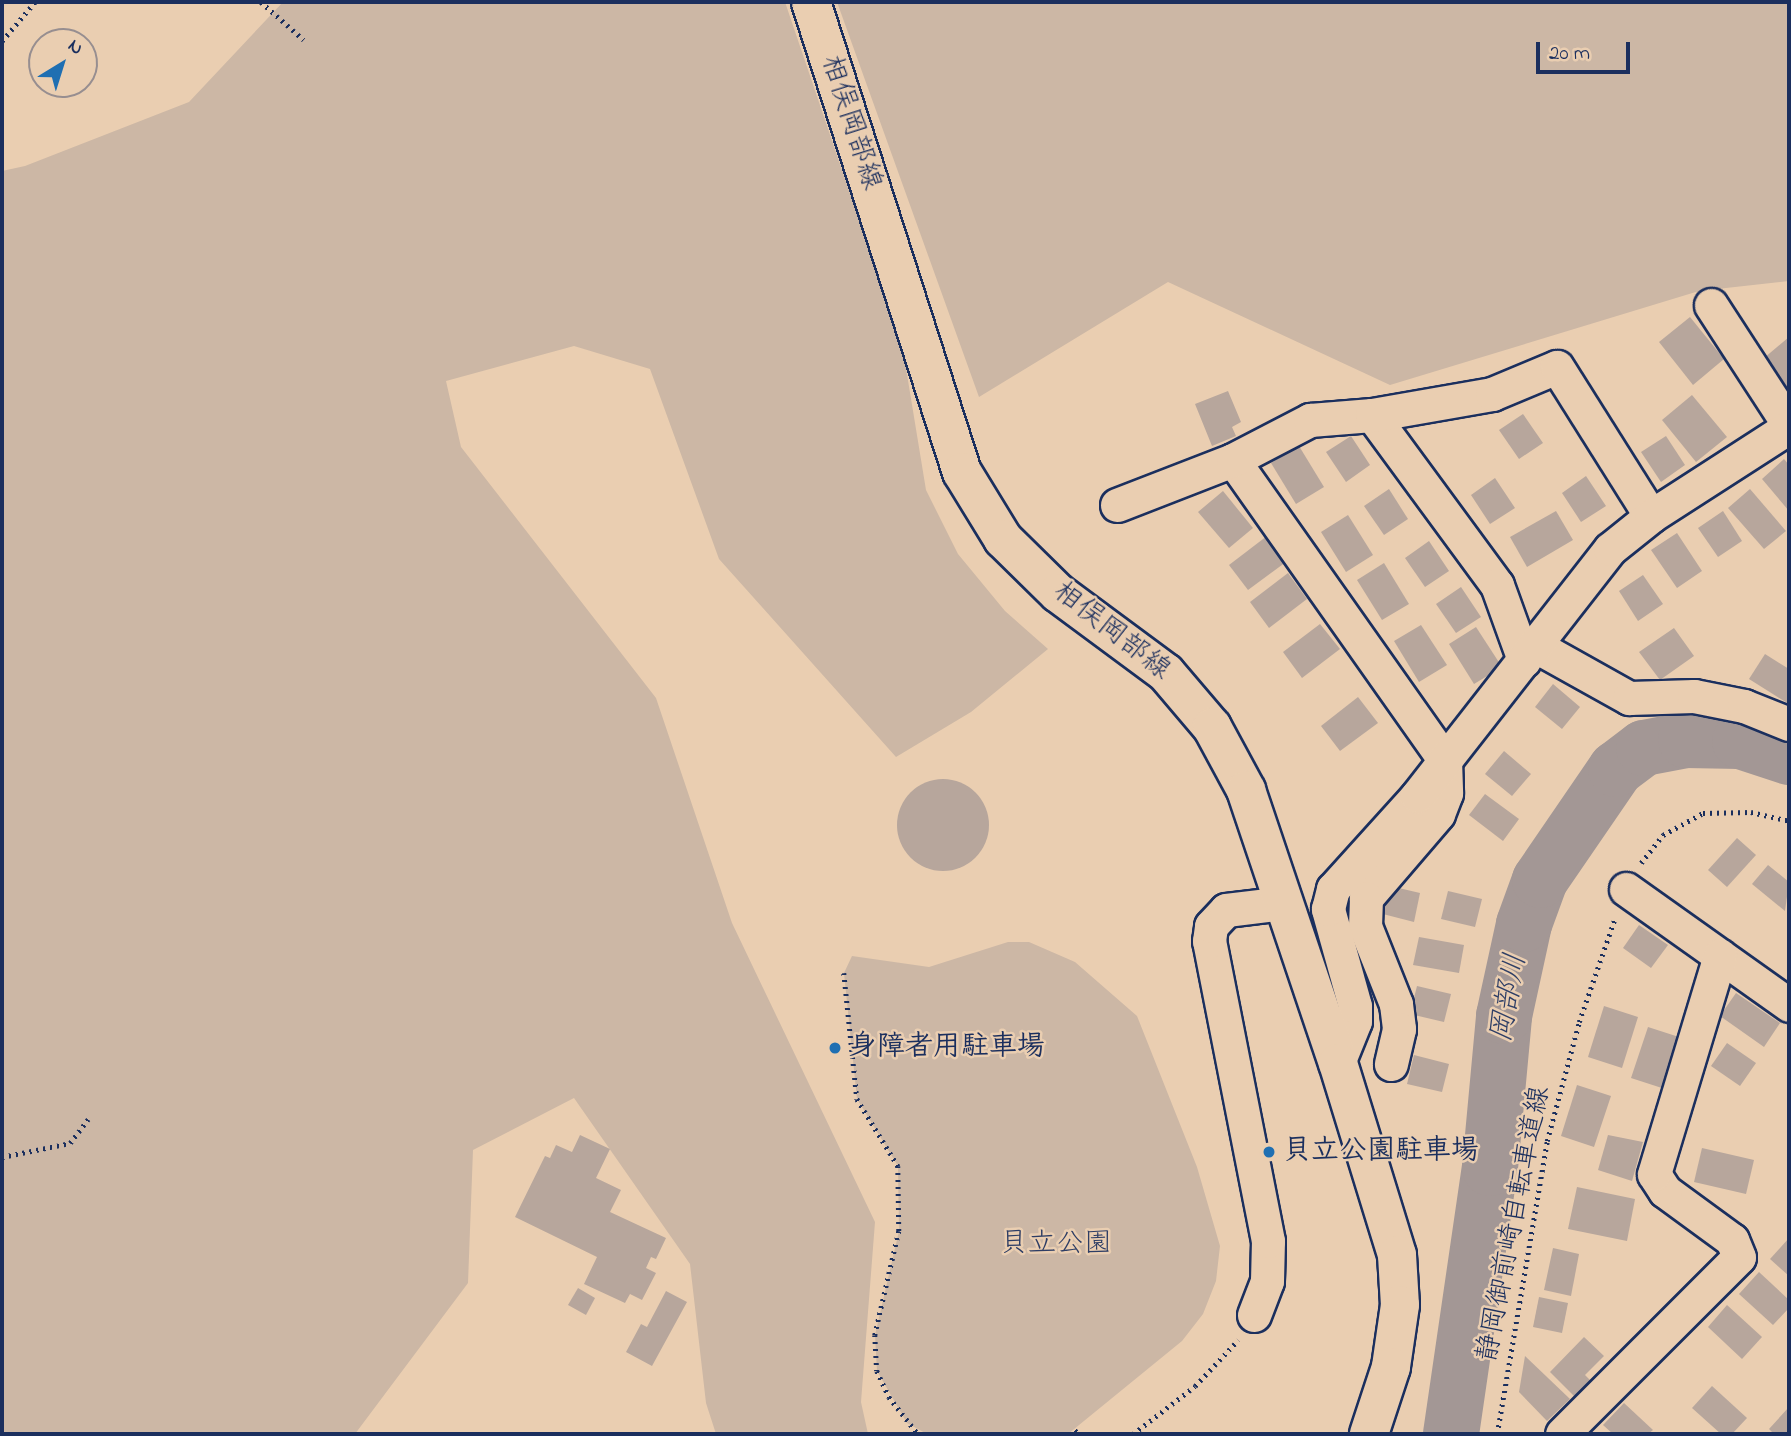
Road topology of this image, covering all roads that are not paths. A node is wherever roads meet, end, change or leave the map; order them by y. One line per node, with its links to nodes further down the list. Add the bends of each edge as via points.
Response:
1 (811, 2): 12 (main road, 相俣岡部線, via 962,472 1003,539 1058,593 1166,673 1212,727 1247,790)
2 (1711, 304): 4 (street)
3 (1372, 415): 5 (street, via 1310,420); 7 (street, via 1492,394 1556,367); 8 (street, via 1497,585)
4 (1789, 426): 7 (street)
5 (1233, 460): 6 (street); 10 (street)
6 (1117, 505)
7 (1651, 516): 8 (street, via 1611,549)
8 (1529, 652): 9 (street, via 1629,698 1694,695 1744,706); 10 (street)
9 (1789, 723)
10 (1445, 760): 15 (street, via 1333,889 1328,909 1356,1006); 16 (street, via 1446,793 1438,814 1366,898 1365,926 1396,1004 1399,1029)
11 (1626, 889): 13 (street)
12 (1283, 903): 15 (main road, 相俣岡部線); 17 (street, via 1226,910 1216,916 1209,941 1268,1241 1267,1281)
13 (1720, 956): 14 (street); 19 (street, via 1654,1174 1665,1191 1732,1240 1740,1257)
14 (1789, 1005)
15 (1338, 1063): 18 (main road, 相俣岡部線, via 1397,1255 1400,1306 1391,1367)
16 (1391, 1064)
17 (1254, 1315)
18 (1369, 1434)
19 (1562, 1434)

